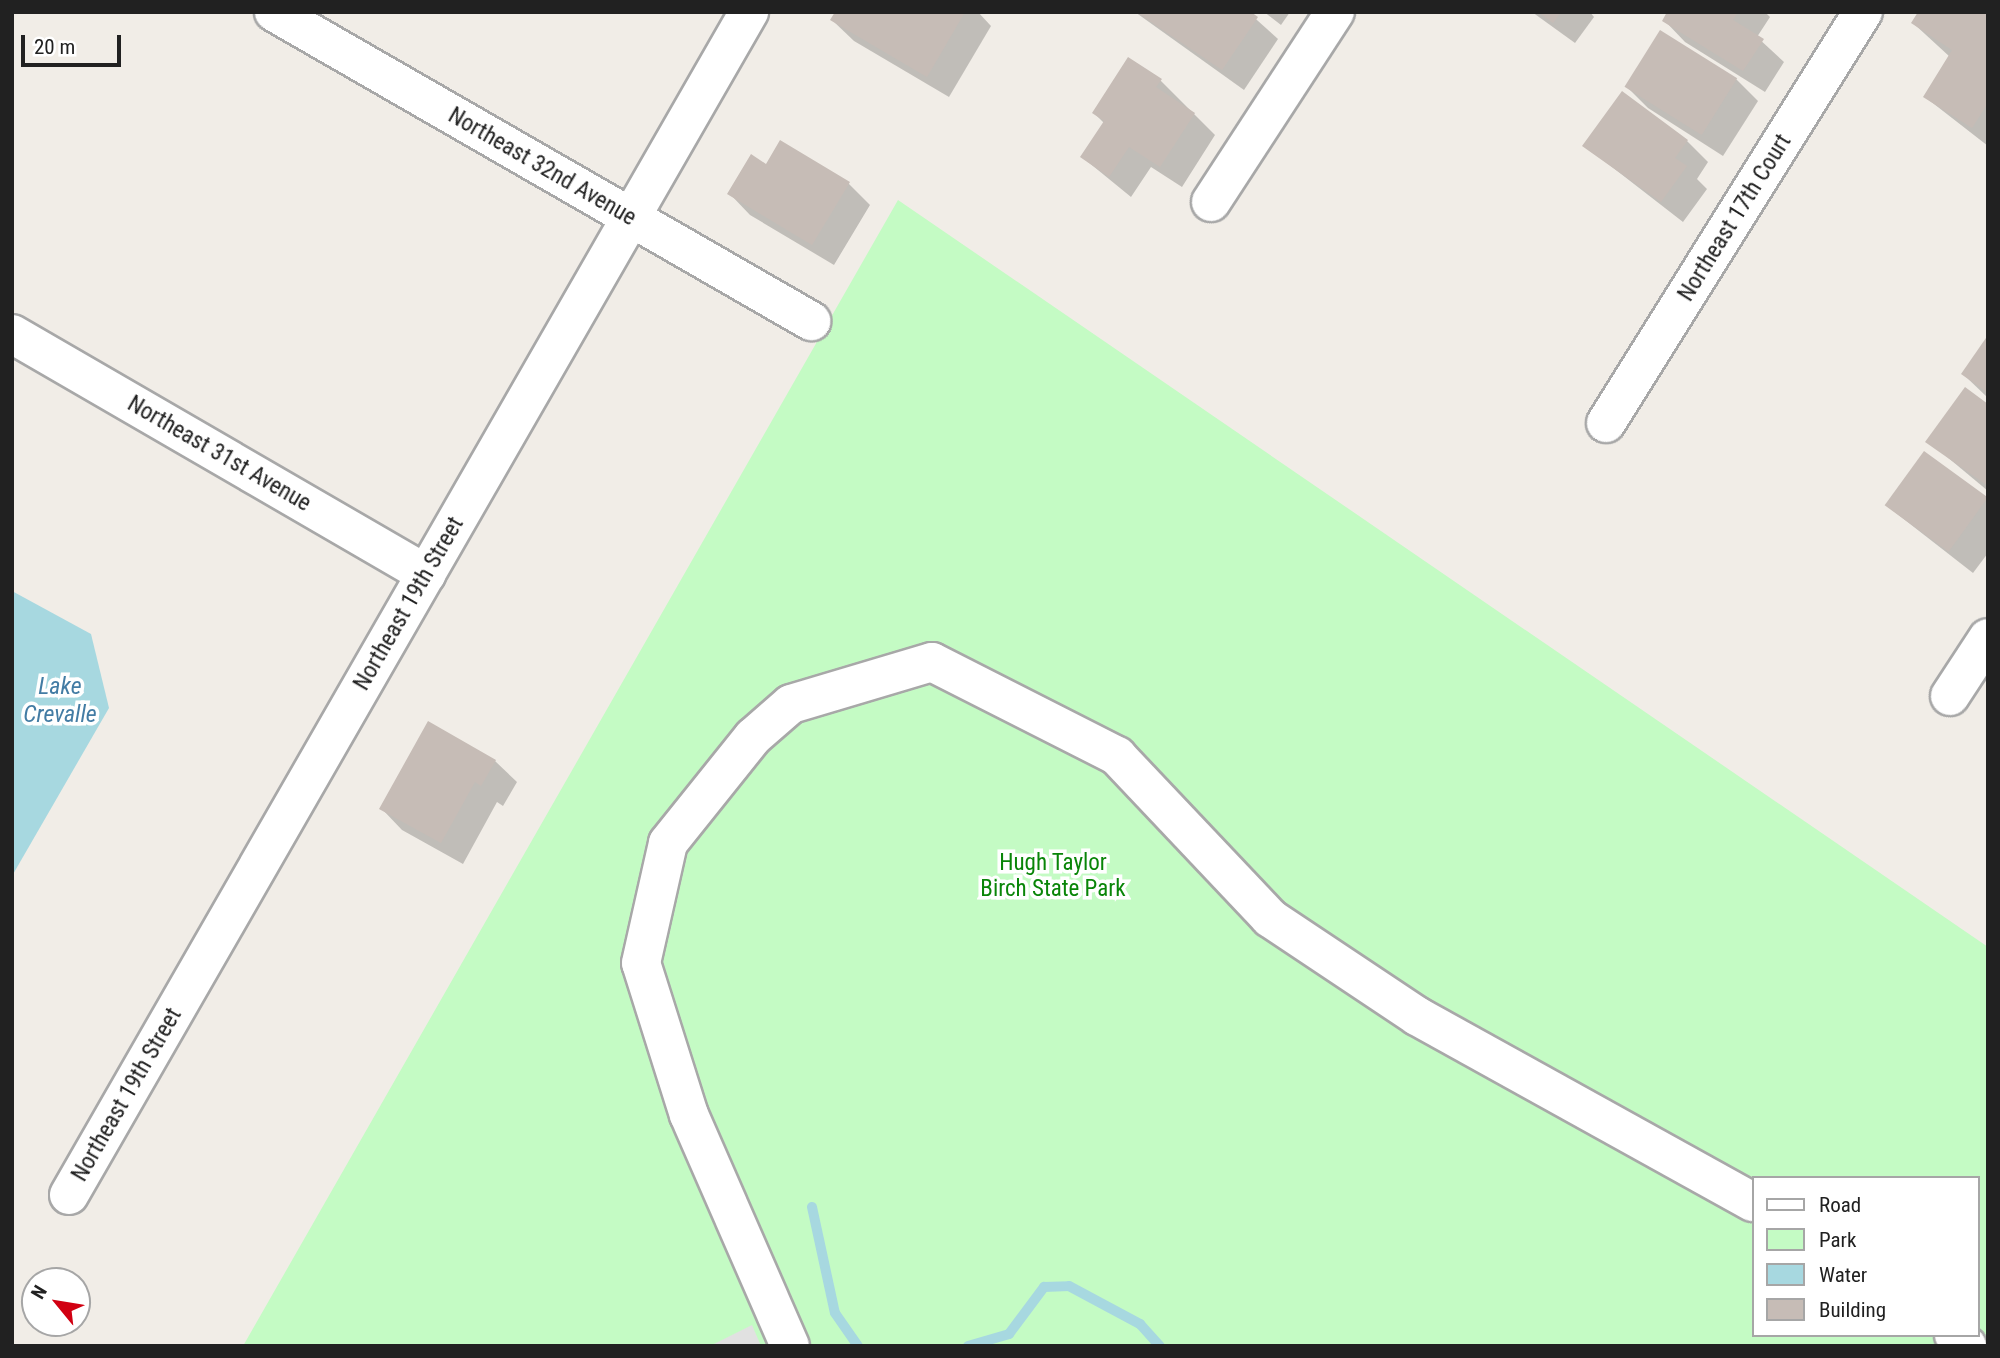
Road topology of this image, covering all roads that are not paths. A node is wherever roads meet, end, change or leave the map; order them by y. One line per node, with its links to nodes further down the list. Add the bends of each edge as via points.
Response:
1 (274, 12): 6 (street, Northeast 32nd Avenue)
2 (750, 12): 6 (street, Northeast 19th Street)
3 (1335, 12): 5 (street)
4 (1863, 12): 9 (street, Northeast 17th Court)
5 (1211, 202)
6 (631, 219): 7 (street, Northeast 32nd Avenue); 10 (street, Northeast 19th Street)
7 (811, 321)
8 (12, 334): 10 (street, Northeast 31st Avenue)
9 (1606, 423)
10 (426, 574): 13 (street, Northeast 19th Street)
11 (1988, 638): 12 (street)
12 (1951, 696)
13 (69, 1195)
14 (1752, 1201): 15 (street, via 1417,1016 1270,918 1117,757 932,662 790,704 753,737 667,843 641,963 689,1115)
15 (778, 1342)

